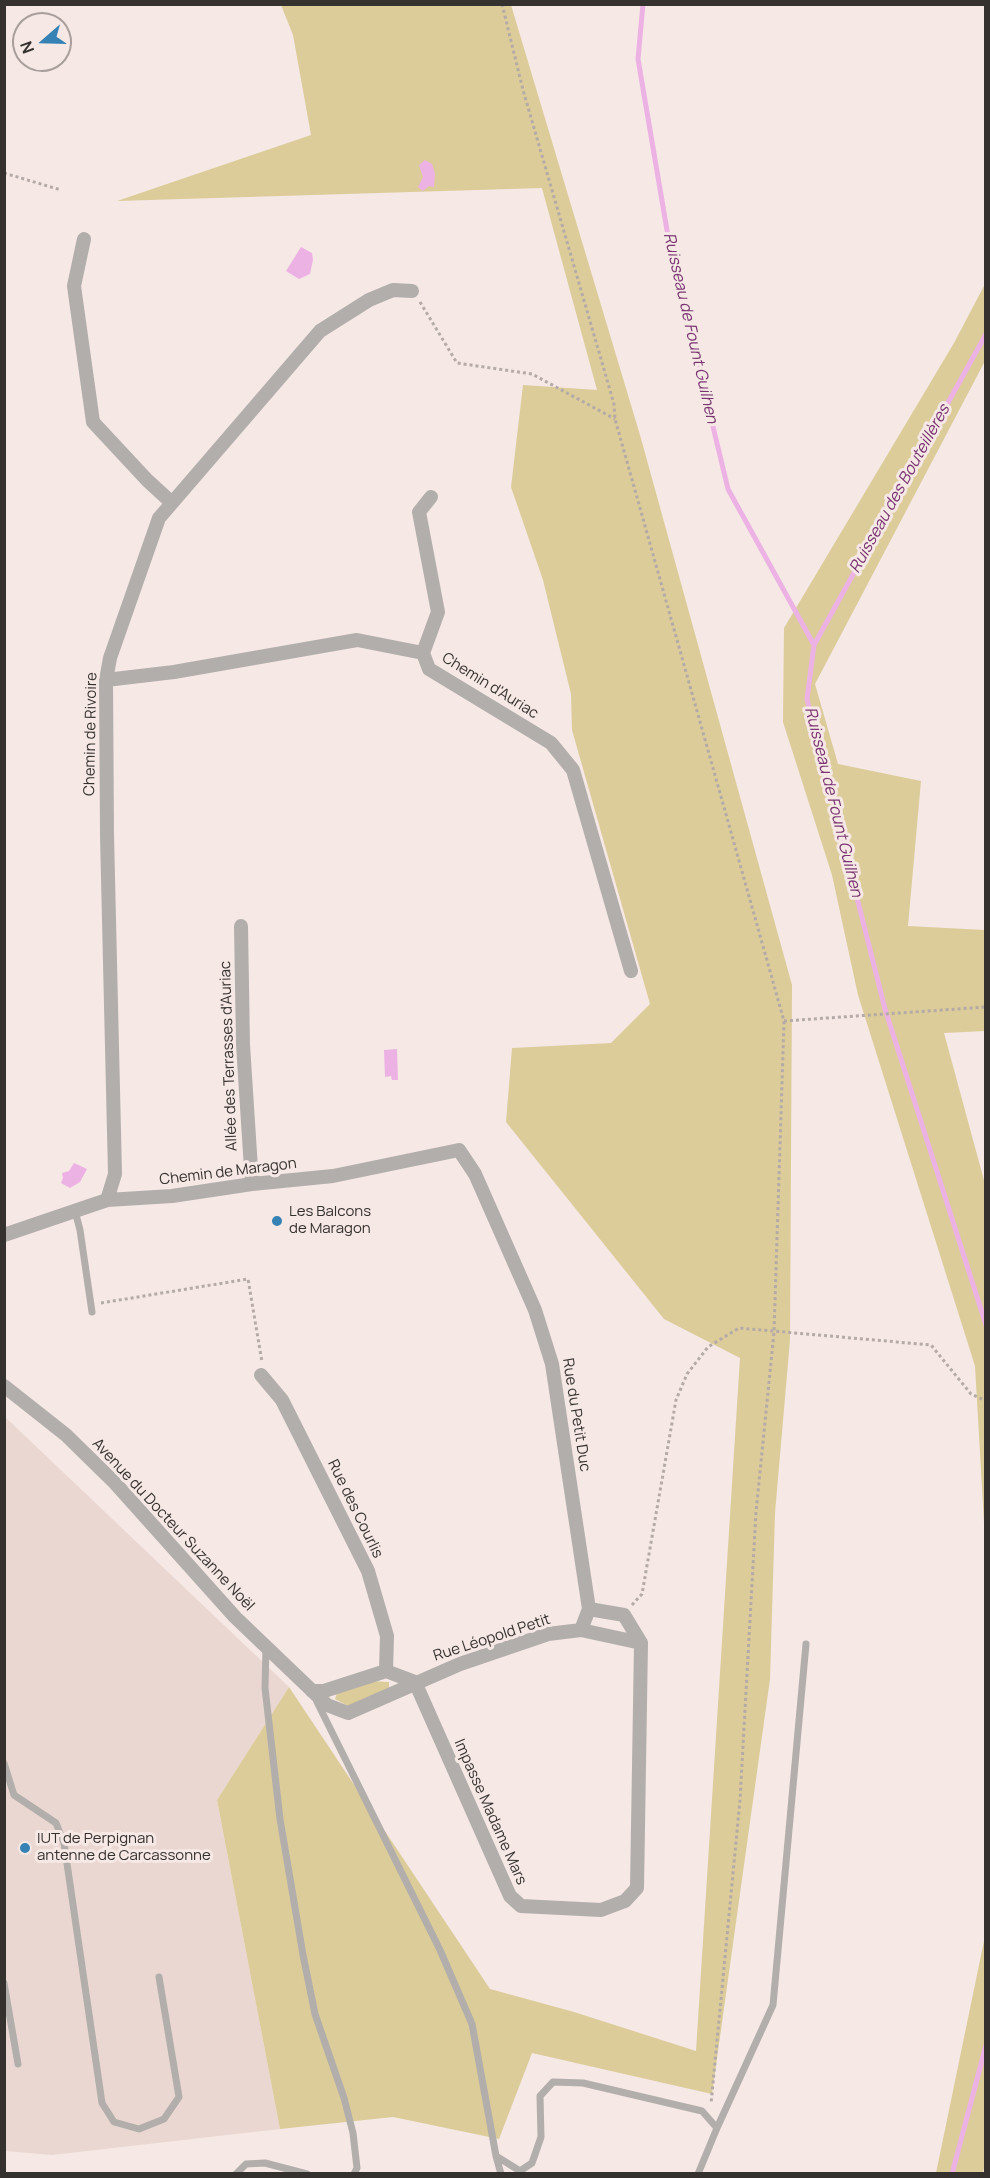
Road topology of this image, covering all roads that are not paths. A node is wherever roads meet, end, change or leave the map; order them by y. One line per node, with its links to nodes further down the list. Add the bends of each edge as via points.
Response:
1 (84, 239): 4 (street, via 74,286 93,422)
2 (412, 291): 4 (street, Chemin de Rivoire, via 393,290 369,300 320,331)
3 (431, 497): 5 (street, via 419,512 438,612)
4 (172, 503): 6 (street, Chemin de Rivoire, via 159,518 110,658)
5 (423, 653): 6 (street, Chemin d'Auriac, via 357,640); 8 (street, Chemin d'Auriac, via 429,669 551,743 573,770)
6 (106, 680): 11 (street, Chemin de Rivoire, via 115,1174)
7 (241, 927): 10 (street, Allée des Terrasses d'Auriac, via 243,1045)
8 (631, 971)
9 (459, 1150): 10 (street, Chemin de Maragon, via 333,1176); 17 (street, Rue du Petit Duc, via 475,1174 535,1310 552,1364)
10 (252, 1184): 11 (street, Chemin de Maragon, via 172,1196)
11 (107, 1200): 12 (street, Chemin de Maragon)
12 (75, 1211): 13 (street, Chemin de Maragon); 14 (lane)
13 (4, 1235)
14 (91, 1308)
15 (261, 1375): 22 (street, Rue des Courlis, via 282,1400 368,1571 387,1636)
16 (4, 1386): 21 (street, Avenue du Docteur Suzanne Noël, via 66,1435)
17 (589, 1609): 18 (street, Rue du Petit Duc); 19 (street, via 624,1615)
18 (581, 1630): 19 (street); 23 (street, Rue Léopold Petit, via 548,1634)
19 (641, 1643): 23 (street, Impasse Madame Mars, via 637,1888 625,1901 601,1910 521,1906 510,1896)
20 (806, 1644): 29 (lane, via 773,2005)
21 (266, 1647): 24 (street, Avenue du Docteur Suzanne Noël); 33 (lane, via 265,1688 295,1910 315,2014 353,2133 357,2168)
22 (386, 1671): 23 (street); 24 (street, via 324,1691)
23 (415, 1682): 24 (street, Avenue du Docteur Suzanne Noël, via 348,1713 327,1705)
24 (312, 1691): 30 (lane, via 440,1950 472,2024)
25 (4, 1763): 26 (lane, via 14,1795 56,1823 64,1843 102,2103 114,2122 139,2129 164,2119 179,2097)
26 (159, 1977)
27 (4, 1983): 28 (lane)
28 (18, 2064)
29 (717, 2128): 30 (lane, via 702,2111 692,2108 583,2083 553,2082 540,2096 541,2137 532,2163 520,2171); 35 (lane)
30 (496, 2156): 34 (lane)
31 (236, 2174): 32 (lane, via 246,2164 265,2163)
32 (306, 2174)
33 (354, 2174)
34 (501, 2174)
35 (698, 2174)

